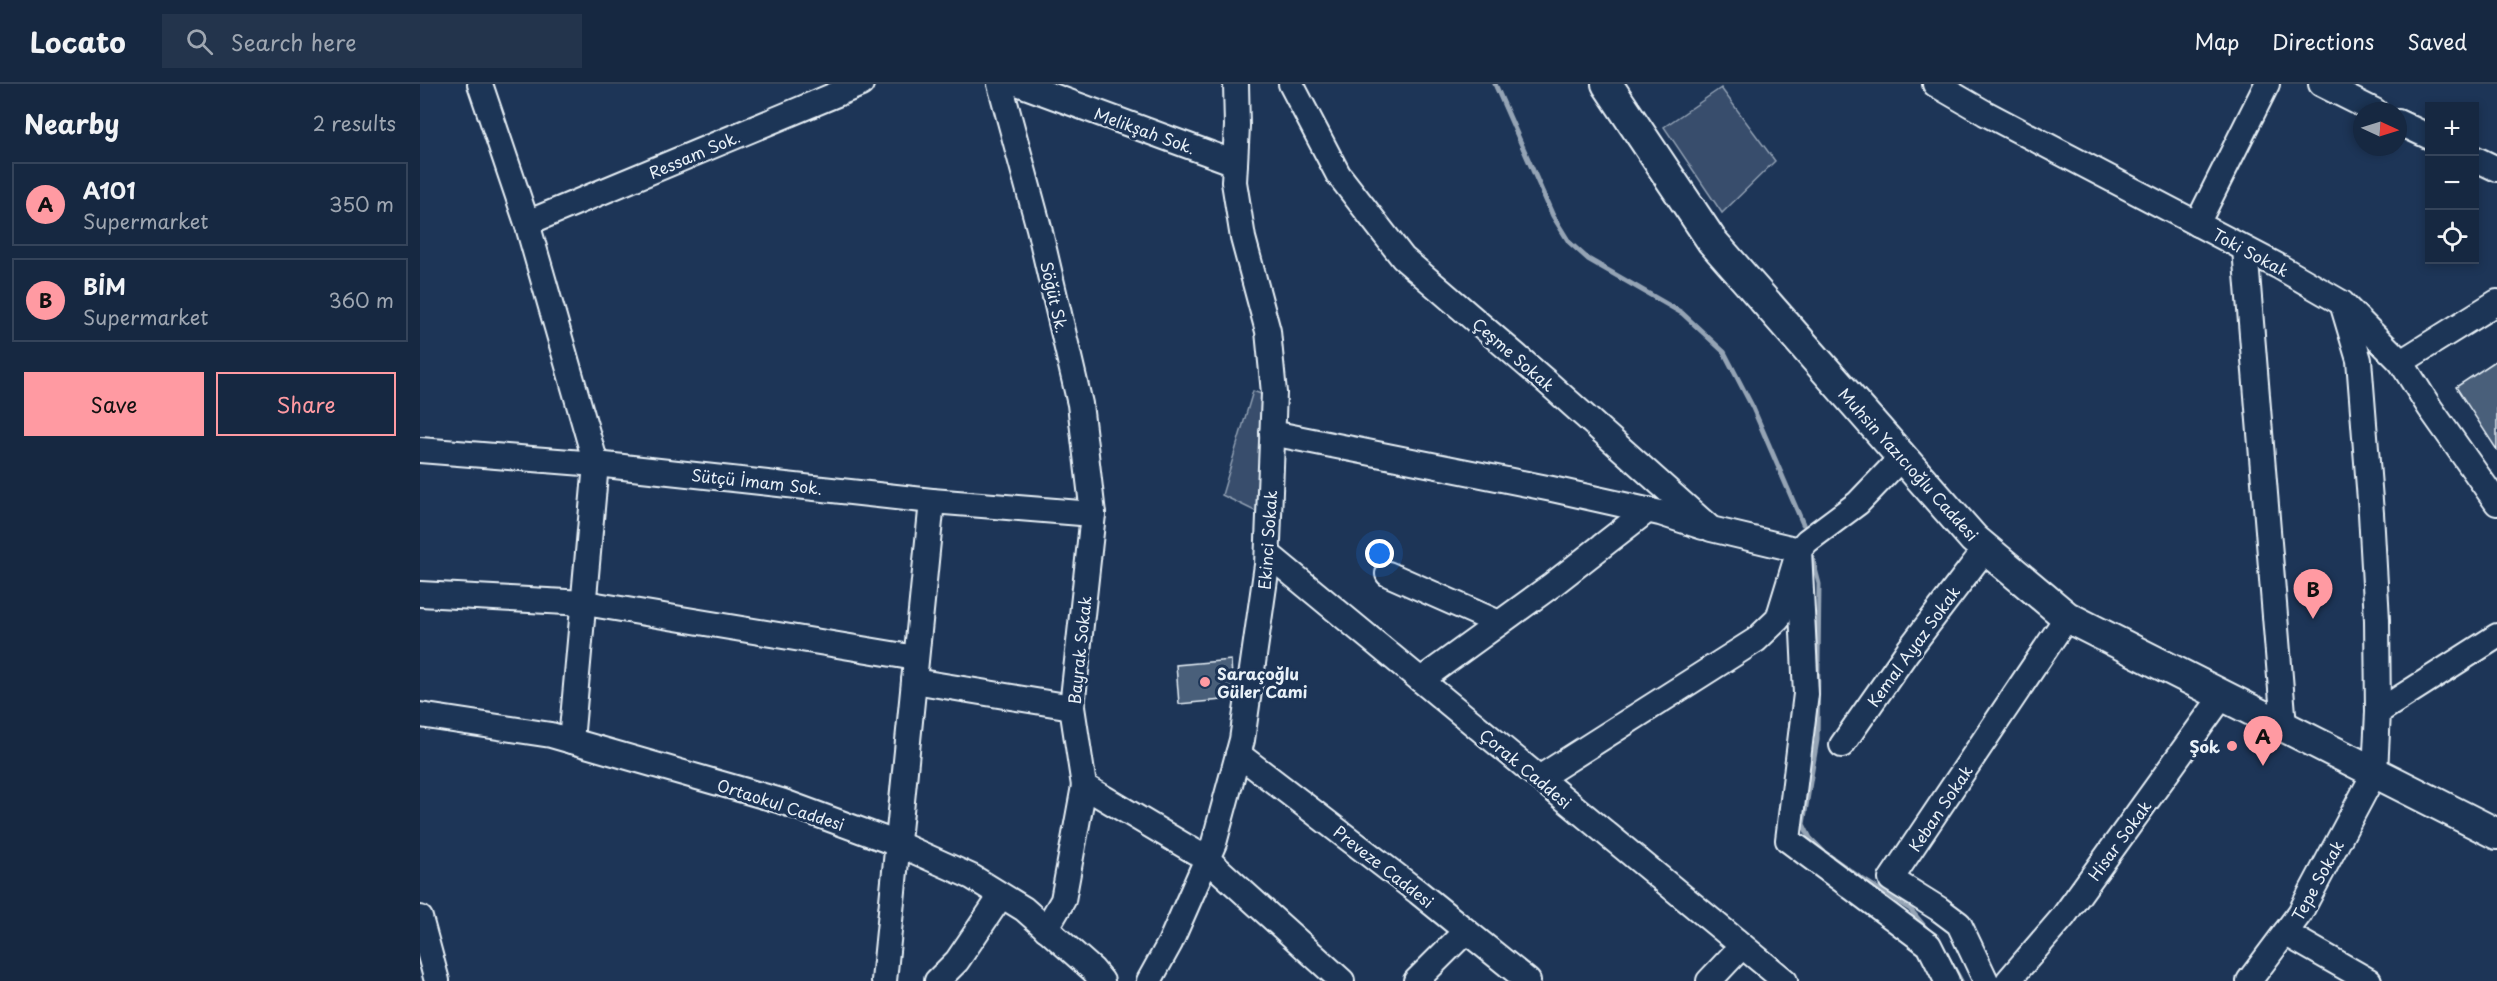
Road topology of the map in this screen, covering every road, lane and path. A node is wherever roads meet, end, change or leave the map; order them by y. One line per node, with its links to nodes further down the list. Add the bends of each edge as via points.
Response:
1 (480, 84): 17 (street)
2 (861, 84): 17 (street, Ressam Sok.)
3 (1000, 84): 30 (street, Söğüt Sk., via 1080,404)
4 (1236, 84): 15 (street, Ekinci Sokak)
5 (1291, 84): 31 (street, Çeşme Sokak, via 1338,174 1403,258)
6 (1608, 84): 25 (main road, Muhsin Yazıcıoğlu Caddesi, via 1712,241)
7 (1935, 84): 18 (street, Toki Sokak)
8 (2267, 84): 18 (street)
9 (2322, 84): 11 (street)
10 (1033, 86): 15 (street, Melikşah Sok.)
11 (2357, 102)
12 (2407, 126): 13 (street)
13 (2425, 135)
14 (2479, 160): 16 (street)
15 (1235, 163): 23 (street, Ekinci Sokak, via 1242,238 1268,331 1274,393)
16 (2497, 169)
17 (527, 223): 26 (street)
18 (2197, 224): 19 (street, Toki Sokak)
19 (2245, 249): 21 (street, Toki Sokak); 47 (street)
20 (2497, 302): 22 (street)
21 (2342, 303): 22 (street, Toki Sokak); 45 (street, via 2359,360 2377,620)
22 (2401, 362): 28 (street, Toki Sokak)
23 (1272, 433): 29 (street); 34 (street, Ekinci Sokak)
24 (420, 450): 26 (street, Sütçü İmam Sok.)
25 (1902, 457): 32 (main road, Muhsin Yazıcıoğlu Caddesi); 33 (street, via 1858,503)
26 (596, 464): 27 (street, Sütçü İmam Sok.); 37 (street)
27 (932, 501): 30 (street, Sütçü İmam Sok.); 41 (street)
28 (2497, 503)
29 (1648, 510): 31 (street); 39 (street)
30 (1093, 514): 44 (street, Bayrak Sokak)
31 (1711, 529): 33 (street, Çeşme Sokak)
32 (1986, 548): 38 (main road, Muhsin Yazıcıoğlu Caddesi); 49 (street, Kemal Ayaz Sokak)
33 (1799, 550): 52 (street, via 1778,619 1756,640); 73 (street, via 1806,694 1788,840 1929,945)
34 (1268, 554): 42 (street, Çorak Caddesi); 50 (street, Ekinci Sokak)
35 (1388, 574): 39 (street)
36 (420, 594): 37 (street)
37 (585, 603): 41 (street); 48 (street)
38 (2067, 616): 43 (main road, Muhsin Yazıcıoğlu Caddesi); 74 (street, Keban Sokak, via 1891,879 1959,924)
39 (1499, 623): 42 (street)
40 (2497, 636): 45 (street)
41 (915, 669): 44 (street); 55 (street)
42 (1421, 680): 52 (street, Çorak Caddesi)
43 (2223, 695): 47 (main road, Muhsin Yazıcıoğlu Caddesi); 75 (street, Hisar Sokak, via 2063,917)
44 (1072, 707): 53 (street, Bayrak Sokak)
45 (2378, 712): 51 (street)
46 (420, 715): 48 (street, Ortaokul Caddesi)
47 (2284, 726): 51 (main road, Muhsin Yazıcıoğlu Caddesi)
48 (571, 741): 55 (street, Ortaokul Caddesi, via 781,801)
49 (1842, 745)
50 (1238, 754): 56 (street, Ekinci Sokak); 60 (street, Preveze Caddesi)
51 (2376, 772): 54 (main road, Muhsin Yazıcıoğlu Caddesi); 61 (street, Tepe Sokak, via 2300,913)
52 (1539, 778): 62 (street, Çorak Caddesi)
53 (1084, 786): 56 (street); 59 (street, Bayrak Sokak, via 1063,900)
54 (2497, 834)
55 (897, 844): 57 (street, Ortaokul Caddesi, via 972,877); 64 (street)
56 (1207, 859): 67 (street, Ekinci Sokak); 68 (street)
57 (1001, 896): 59 (street, Ortaokul Caddesi, via 1024,909); 65 (street, via 957,961)
58 (420, 918): 63 (street)
59 (1046, 929): 66 (street, Ortaokul Caddesi)
60 (1466, 931): 69 (street); 70 (street, Preveze Caddesi)
61 (2285, 933): 76 (street, Tepe Sokak); 77 (street)
62 (1742, 946): 71 (street); 72 (street, Çorak Caddesi)
63 (437, 981)
64 (884, 981)
65 (937, 981)
66 (1102, 981)
67 (1149, 981)
68 (1342, 981)
69 (1416, 981)
70 (1528, 981)
71 (1709, 981)
72 (1785, 981)
73 (1947, 981)
74 (1986, 981)
75 (2008, 981)
76 (2249, 981)
77 (2370, 981)

